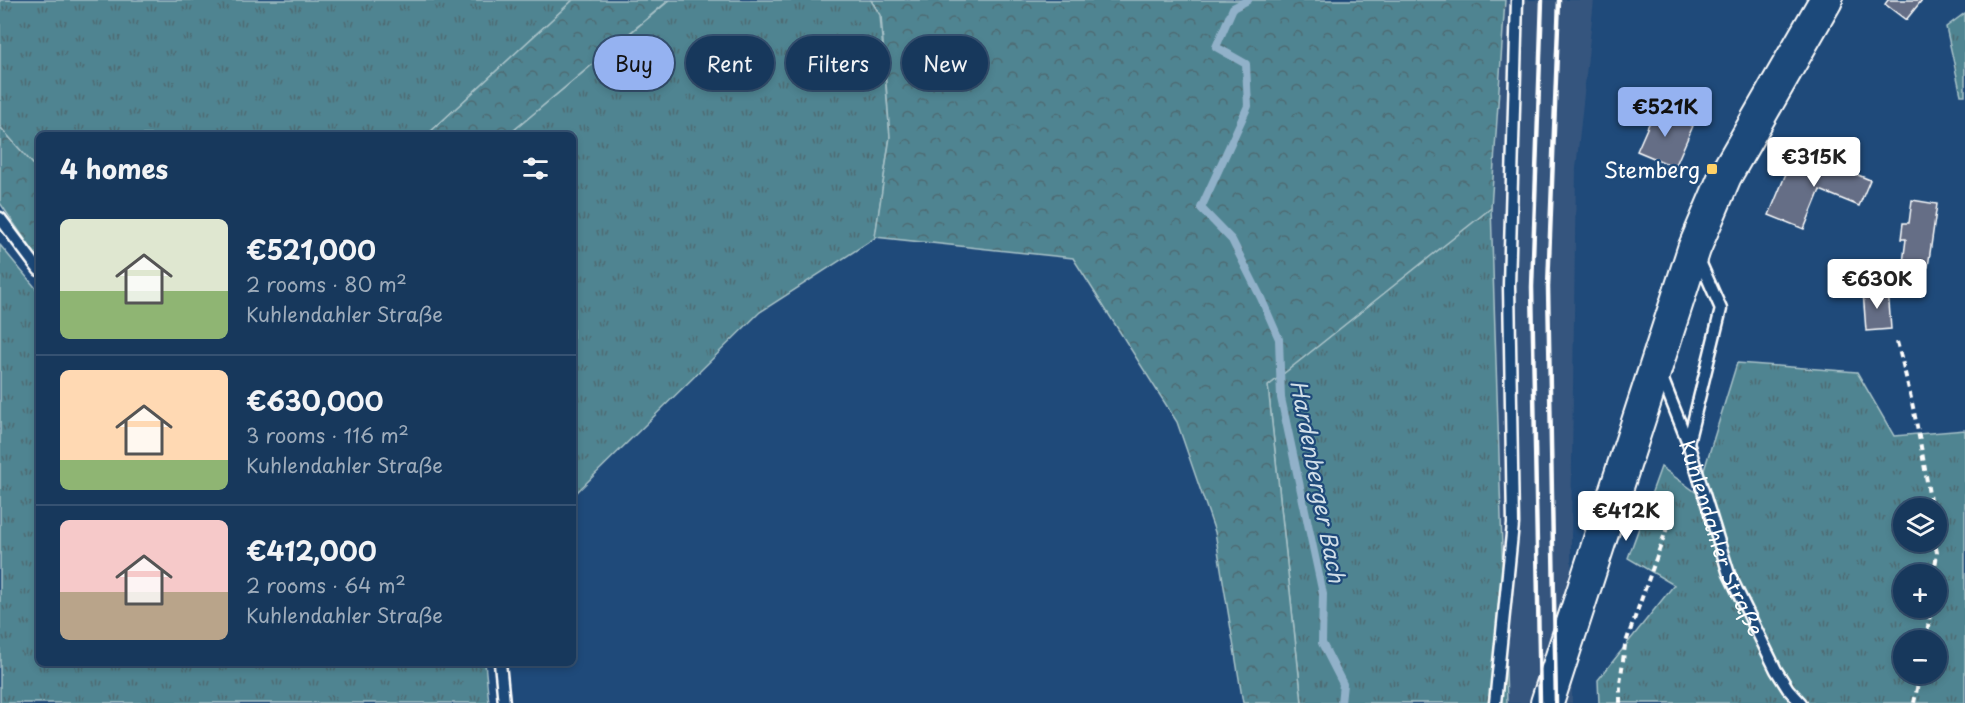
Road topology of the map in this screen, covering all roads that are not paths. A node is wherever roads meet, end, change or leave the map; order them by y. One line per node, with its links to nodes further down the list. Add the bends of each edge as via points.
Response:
1 (1517, 0): 10 (lane, via 1509,286 1513,524)
2 (1826, 0): 4 (main road, via 1725,176)
3 (0, 218): 5 (lane)
4 (1694, 249): 6 (main road); 7 (lane, via 1721,309)
5 (36, 266)
6 (1657, 364): 7 (lane, Kuhlendahler Straße); 11 (main road)
7 (1688, 443): 12 (lane, Kuhlendahler Straße, via 1729,574 1776,670)
8 (500, 666): 9 (lane)
9 (504, 703)
10 (1495, 703)
11 (1547, 703)
12 (1802, 703)

